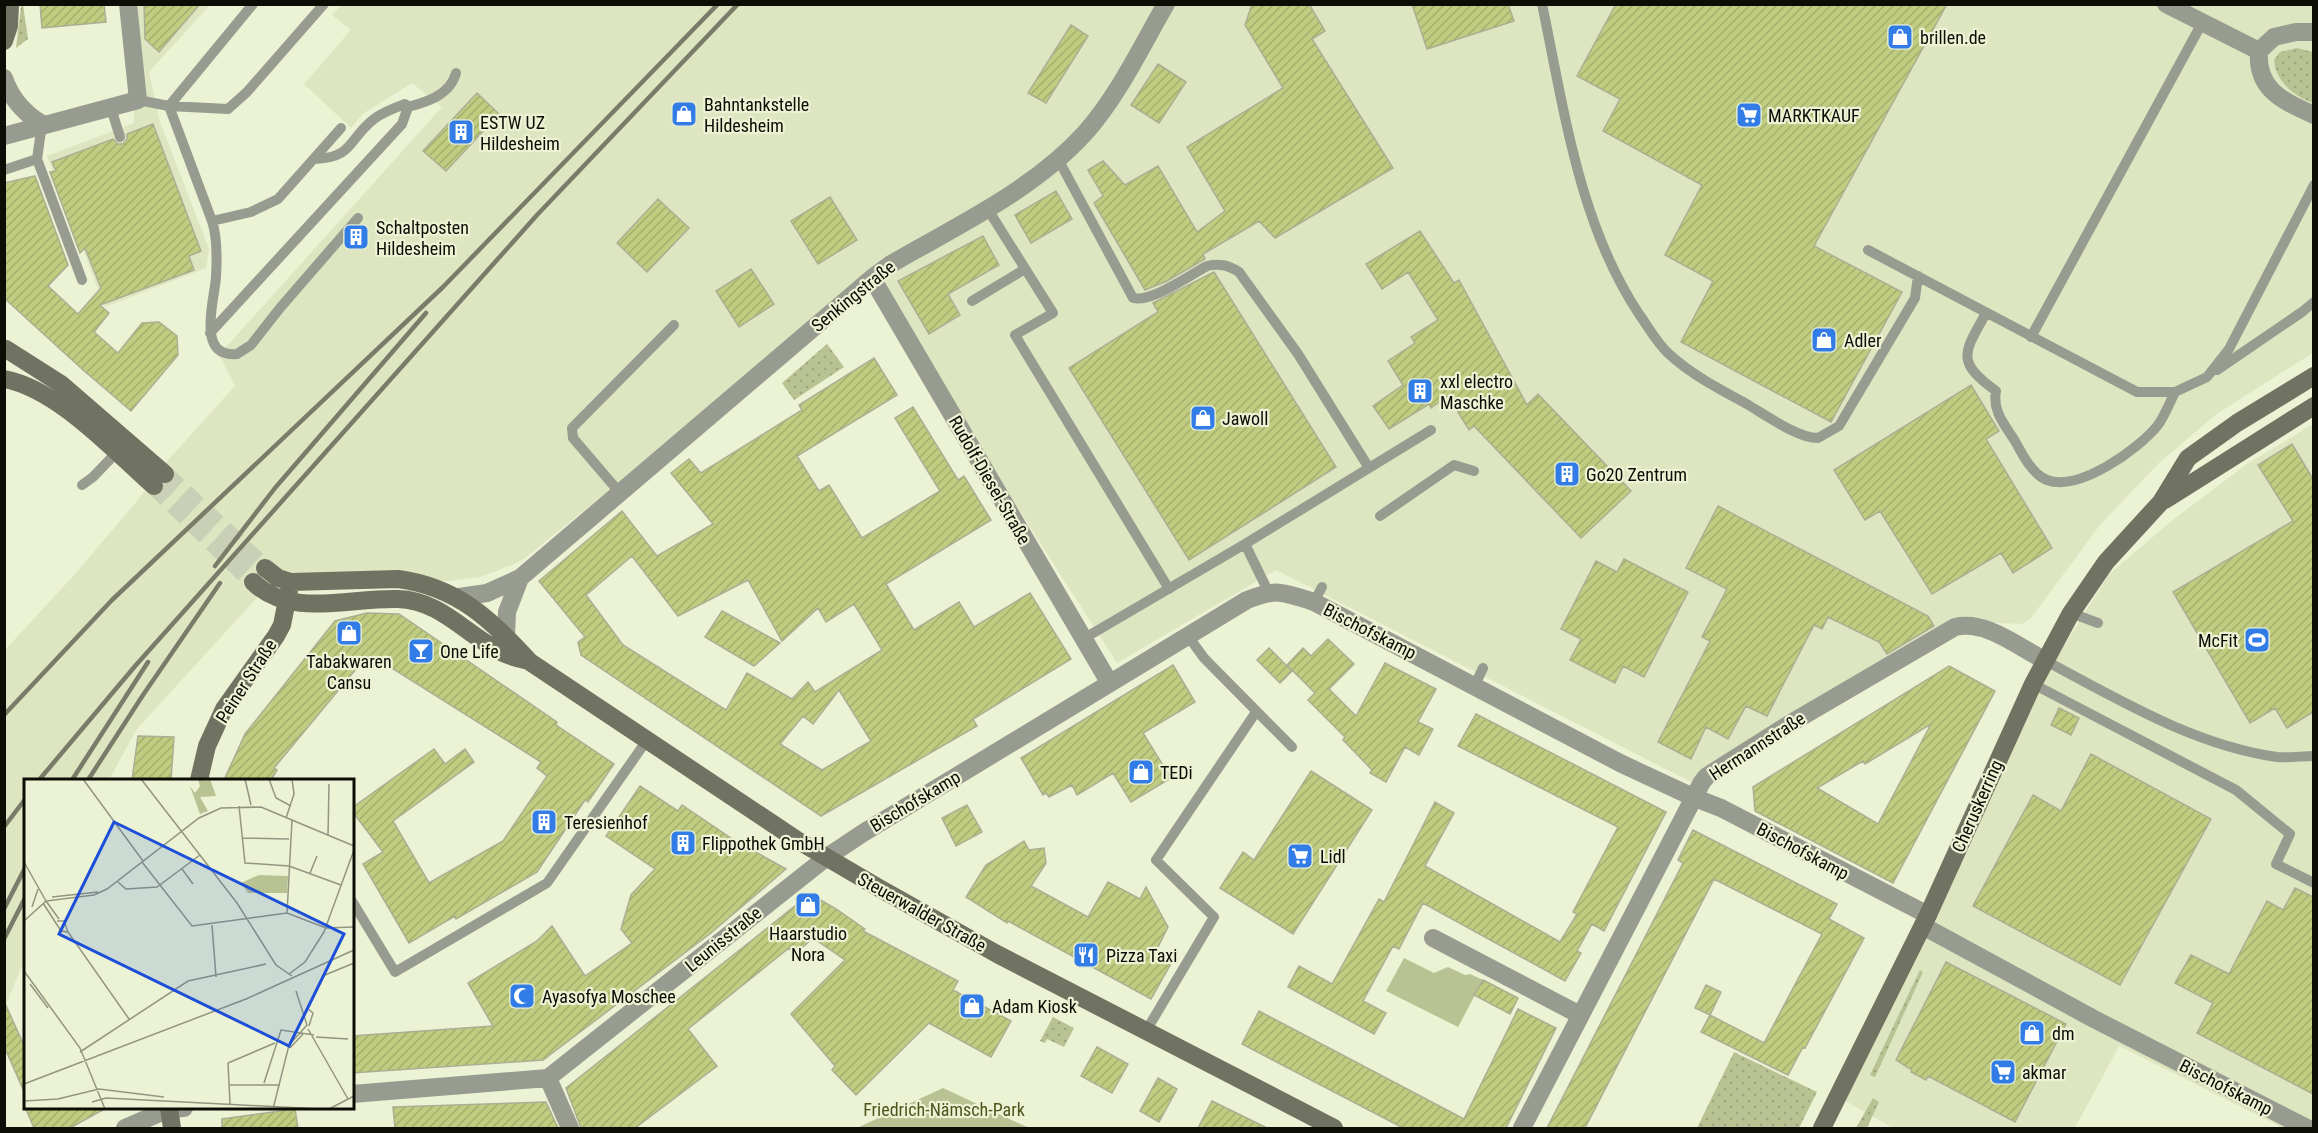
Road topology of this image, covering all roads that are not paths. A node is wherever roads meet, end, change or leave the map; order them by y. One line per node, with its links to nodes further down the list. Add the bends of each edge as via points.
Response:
1 (10, 4): 10 (street)
2 (128, 4): 14 (street)
3 (253, 4): 15 (lane)
4 (324, 4): 15 (lane, via 228,109)
5 (1166, 4): 25 (street, Senkingstraße, via 1113,94 1085,132)
6 (1542, 4): 33 (lane, via 1578,168 1607,254 1651,332 1683,366 1801,434 1818,438 1839,426 1916,298)
7 (2166, 4): 8 (street)
8 (2202, 23): 11 (street); 41 (lane)
9 (2313, 32): 11 (street, via 2274,37)
10 (4, 41)
11 (2259, 51): 18 (street, via 2262,80 2277,97)
12 (456, 73): 16 (lane, via 451,84 434,100)
13 (4, 78): 19 (street, via 16,103)
14 (138, 100): 15 (lane); 17 (street)
15 (170, 106): 30 (lane)
16 (408, 107): 24 (lane, via 405,104 373,120 338,156); 40 (lane, via 402,123)
17 (111, 108): 19 (street); 22 (lane)
18 (2313, 115)
19 (42, 124): 21 (street); 23 (lane)
20 (341, 128): 24 (lane)
21 (4, 136)
22 (120, 137)
23 (37, 159): 26 (lane); 35 (lane)
24 (314, 159): 30 (lane, via 271,203)
25 (1058, 159): 28 (street, Senkingstraße, via 1032,181); 50 (lane, via 1133,298 1150,297 1207,266 1224,264 1239,272 1298,354)
26 (4, 170)
27 (2313, 185): 44 (lane, via 2229,348)
28 (987, 208): 32 (lane); 34 (street, Senkingstraße)
29 (358, 218): 40 (lane, via 246,349 231,354 222,351)
30 (212, 221): 40 (lane, via 216,233 216,274)
31 (1868, 250): 33 (lane)
32 (1025, 269): 36 (lane); 61 (lane, via 1053,313 1015,335)
33 (1918, 276): 38 (lane)
34 (872, 278): 53 (street, Senkingstraße); 69 (street, Rudolf-Diesel-Straße)
35 (82, 280)
36 (972, 301)
37 (2313, 302): 44 (lane)
38 (1986, 313): 41 (lane); 46 (lane, via 1966,349 1969,364 1978,378 1996,392 1994,403 2002,422 2033,470 2046,480 2074,480 2098,472 2127,454 2159,424)
39 (674, 325): 53 (lane, via 572,428 573,438)
40 (210, 333)
41 (2031, 337): 46 (lane, via 2137,393)
42 (5, 351): 49 (street, via 61,384 159,480)
43 (2313, 376): 54 (street, Cheruskerring, via 2188,458)
44 (2207, 377): 46 (lane)
45 (4, 379): 49 (street, via 26,384 51,398)
46 (2175, 392)
47 (2313, 406): 54 (street, Cheruskerring)
48 (1431, 430): 50 (lane)
49 (116, 453): 52 (lane)
50 (1369, 468): 56 (lane)
51 (1474, 471): 55 (lane, via 1454,465)
52 (82, 485)
53 (620, 493): 58 (street, Senkingstraße)
54 (2161, 502): 65 (street, Cheruskerring, via 2106,562)
55 (1380, 516)
56 (1245, 544): 61 (lane); 62 (lane)
57 (265, 568): 60 (street)
58 (520, 578): 63 (street, Senkingstraße, via 487,593); 67 (street, Senkingstraße, via 507,612)
59 (253, 582): 64 (street)
60 (291, 582): 63 (street, Steuerwalder Straße, via 398,579 416,581); 64 (street, Peiner Straße)
61 (1169, 589): 69 (lane)
62 (1268, 591): 68 (street, Bischofskamp); 75 (street, Bischofskamp, via 1318,595)
63 (459, 597): 67 (street, Steuerwalder Straße)
64 (287, 601): 71 (street, Steuerwalder Straße, via 421,602 503,653); 80 (street, Peiner Straße, via 276,636 224,709 207,746)
65 (2071, 613): 66 (lane); 70 (street, Cheruskerring)
66 (2098, 623)
67 (506, 636): 71 (street, Steuerwalder Straße)
68 (1188, 636): 73 (street, Bischofskamp); 76 (lane, via 1203,658)
69 (1083, 639): 73 (street, Rudolf-Diesel-Straße)
70 (2044, 660): 74 (street, Cheruskerring); 79 (lane, via 2152,717 2191,733 2279,757); 81 (street, Hermannstraße, via 1987,629 1972,625 1955,627 1722,766 1702,782)
71 (530, 662): 77 (street, Steuerwalder Straße)
72 (1483, 668): 75 (lane)
73 (1109, 682): 82 (street, Bischofskamp)
74 (2033, 684): 83 (lane, via 2236,790 2290,834 2276,864); 85 (street, Cheruskerring)
75 (1475, 685): 81 (street, Bischofskamp, via 1620,763)
76 (1256, 712): 78 (lane); 88 (lane, via 1156,860 1214,917)
77 (647, 740): 82 (street, Steuerwalder Straße); 84 (lane, via 547,883 395,972)
78 (1292, 747)
79 (2313, 756)
80 (199, 779)
81 (1695, 798): 85 (street, Bischofskamp, via 1721,808); 87 (street, Hermannstraße)
82 (827, 857): 88 (street, Steuerwalder Straße, via 997,954); 89 (street, Leunisstraße)
83 (2313, 883)
84 (354, 904)
85 (1925, 920): 98 (street, Cheruskerring); 99 (street, Bischofskamp, via 2094,1019)
86 (1433, 938): 87 (street)
87 (1581, 1016): 97 (street, Hermannstraße)
88 (1146, 1031): 96 (street, Steuerwalder Straße)
89 (548, 1078): 90 (street); 95 (street)
90 (354, 1094)
91 (172, 1109): 93 (street)
92 (174, 1109): 94 (street)
93 (125, 1128)
94 (172, 1128)
95 (570, 1128)
96 (1334, 1128)
97 (1522, 1128)
98 (1822, 1128)
99 (2307, 1128)

